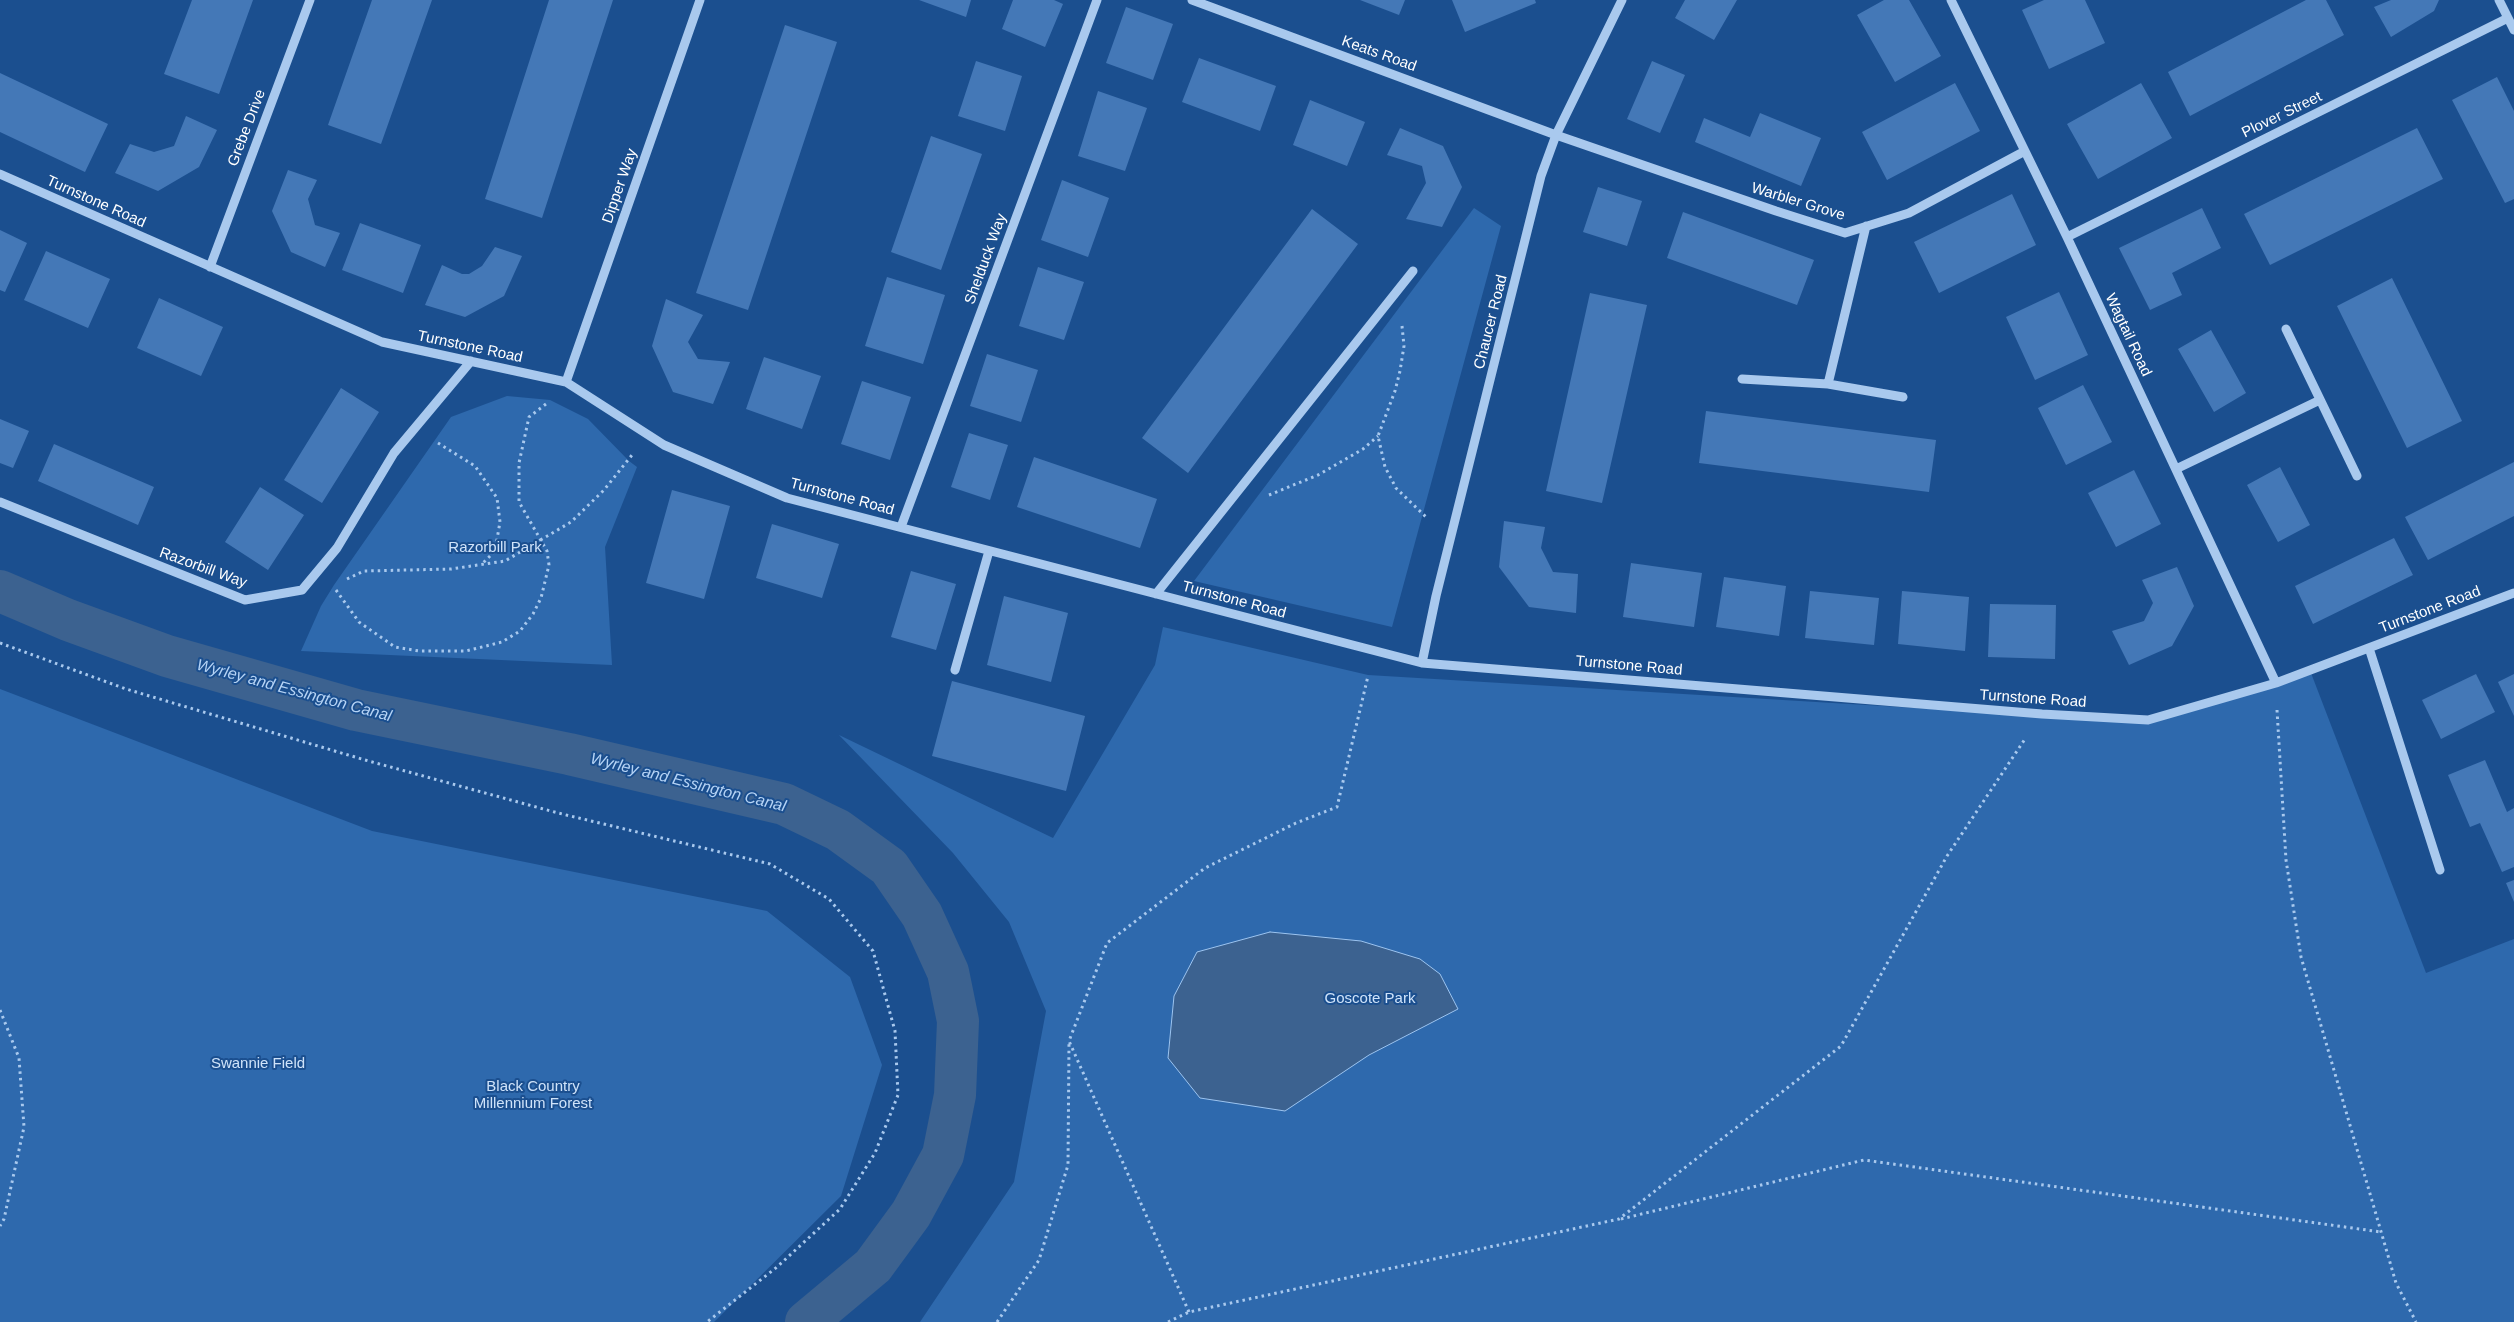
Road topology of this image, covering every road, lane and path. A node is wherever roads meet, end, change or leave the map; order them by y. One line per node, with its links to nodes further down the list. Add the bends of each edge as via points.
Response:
1 (310, 0): 15 (street, Grebe Drive)
2 (700, 0): 21 (street, Dipper Way)
3 (1097, 0): 32 (street, Shelduck Way)
4 (1192, 0): 10 (street, Keats Road)
5 (1622, 0): 10 (street, Chaucer Road)
6 (1951, 0): 11 (street, Wagtail Road)
7 (2499, 0): 8 (street)
8 (2508, 18): 9 (street); 14 (street, Plover Street)
9 (2514, 30)
10 (1556, 135): 13 (street, Warbler Grove, via 1845,232); 33 (street, Chaucer Road, via 1541,176)
11 (2026, 151): 13 (street, Warbler Grove, via 1910,213); 14 (street, Wagtail Road)
12 (0, 174): 15 (street, Turnstone Road)
13 (1866, 226): 22 (street)
14 (2067, 236): 28 (street, Wagtail Road)
15 (210, 266): 19 (street, Turnstone Road, via 382,342)
16 (1413, 271): 17 (street)
17 (1397, 290): 27 (path, via 1404,346 1395,391); 31 (street)
18 (2286, 329): 24 (street)
19 (471, 361): 21 (street, Turnstone Road); 25 (street)
20 (1742, 378): 22 (street)
21 (566, 382): 26 (street, Turnstone Road); 34 (path, via 529,417 519,463 519,502)
22 (1828, 384): 23 (street)
23 (1903, 397)
24 (2320, 400): 28 (street); 29 (street)
25 (416, 427): 36 (path, via 475,466 497,498 500,522 495,551); 38 (street, via 394,453 337,548)
26 (646, 434): 32 (street, Turnstone Road, via 664,445 788,498); 34 (path, via 629,461 604,490 571,522)
27 (1378, 436): 31 (path, via 1364,449 1318,475 1267,496); 33 (path, via 1385,467 1396,488 1429,520)
28 (2176, 469): 46 (street, Wagtail Road)
29 (2357, 476)
30 (0, 502): 38 (street, Razorbill Way, via 245,600)
31 (1226, 505): 40 (street)
32 (901, 527): 35 (street, Turnstone Road)
33 (1452, 532): 44 (street, Chaucer Road)
34 (542, 541): 36 (path, via 505,561); 37 (path, via 549,565 541,598 533,614 520,631 502,642 485,647 443,652 395,647 358,622)
35 (989, 551): 40 (street, Turnstone Road); 45 (street)
36 (480, 565): 37 (path, via 364,571)
37 (334, 585): 38 (path)
38 (302, 590)
39 (2514, 592): 42 (street, Turnstone Road)
40 (1156, 594): 43 (street, Turnstone Road)
41 (0, 643): 55 (path, via 126,689 364,760 558,813 770,864 829,900 873,951 895,1031 898,1095 875,1153 840,1209 777,1267)
42 (2368, 648): 46 (street, Turnstone Road); 48 (street)
43 (1374, 651): 44 (street, Turnstone Road); 50 (path, via 1337,807 1296,823 1205,868 1107,943)
44 (1422, 663): 47 (street, Turnstone Road)
45 (955, 670)
46 (2276, 683): 47 (street, Turnstone Road, via 2148,720); 53 (path, via 2286,860 2301,957)
47 (2042, 714): 51 (path, via 1947,856 1841,1046)
48 (2440, 870)
49 (0, 1010): 52 (path, via 19,1058 24,1127)
50 (1069, 1041): 54 (path); 56 (path, via 1068,1165 1039,1260)
51 (1619, 1219): 53 (path, via 1864,1160); 54 (path)
52 (0, 1226)
53 (2381, 1232): 58 (path, via 2396,1284)
54 (1189, 1312): 57 (path)
55 (707, 1322)
56 (997, 1322)
57 (1168, 1322)
58 (2416, 1322)

